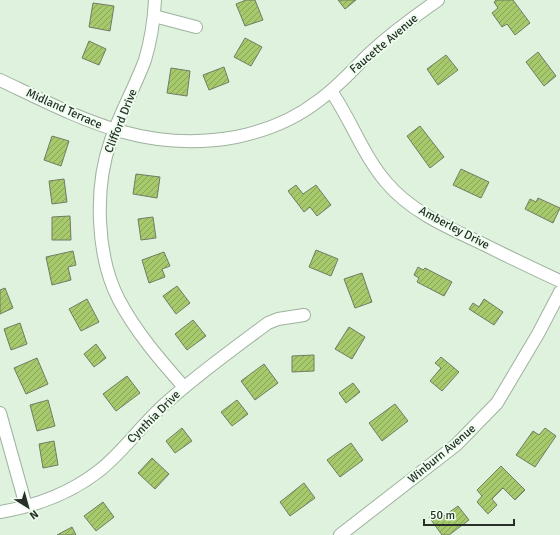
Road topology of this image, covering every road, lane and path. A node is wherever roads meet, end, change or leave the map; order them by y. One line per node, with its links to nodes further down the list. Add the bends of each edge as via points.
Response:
1 (155, 0): 3 (street, Clifford Drive)
2 (438, 0): 6 (street, Faucette Avenue, via 384,41)
3 (154, 16): 4 (street); 7 (street, Clifford Drive, via 145,58)
4 (196, 27)
5 (0, 80): 7 (street, Midland Terrace)
6 (331, 91): 7 (street, Midland Terrace, via 286,121 225,139 165,141); 8 (street, Amberley Drive, via 373,163 394,191 443,225)
7 (115, 130): 11 (street, Clifford Drive, via 106,158 99,205 102,241 110,275 119,300 133,323)
8 (560, 281)
9 (560, 292): 15 (street, Winburn Avenue, via 497,403 456,445)
10 (304, 315): 11 (street, Cynthia Drive, via 268,323)
11 (184, 387): 13 (street, Cynthia Drive, via 100,470 61,494)
12 (0, 413): 13 (street)
13 (26, 506): 14 (street, Cynthia Drive)
14 (0, 512)
15 (340, 535)

